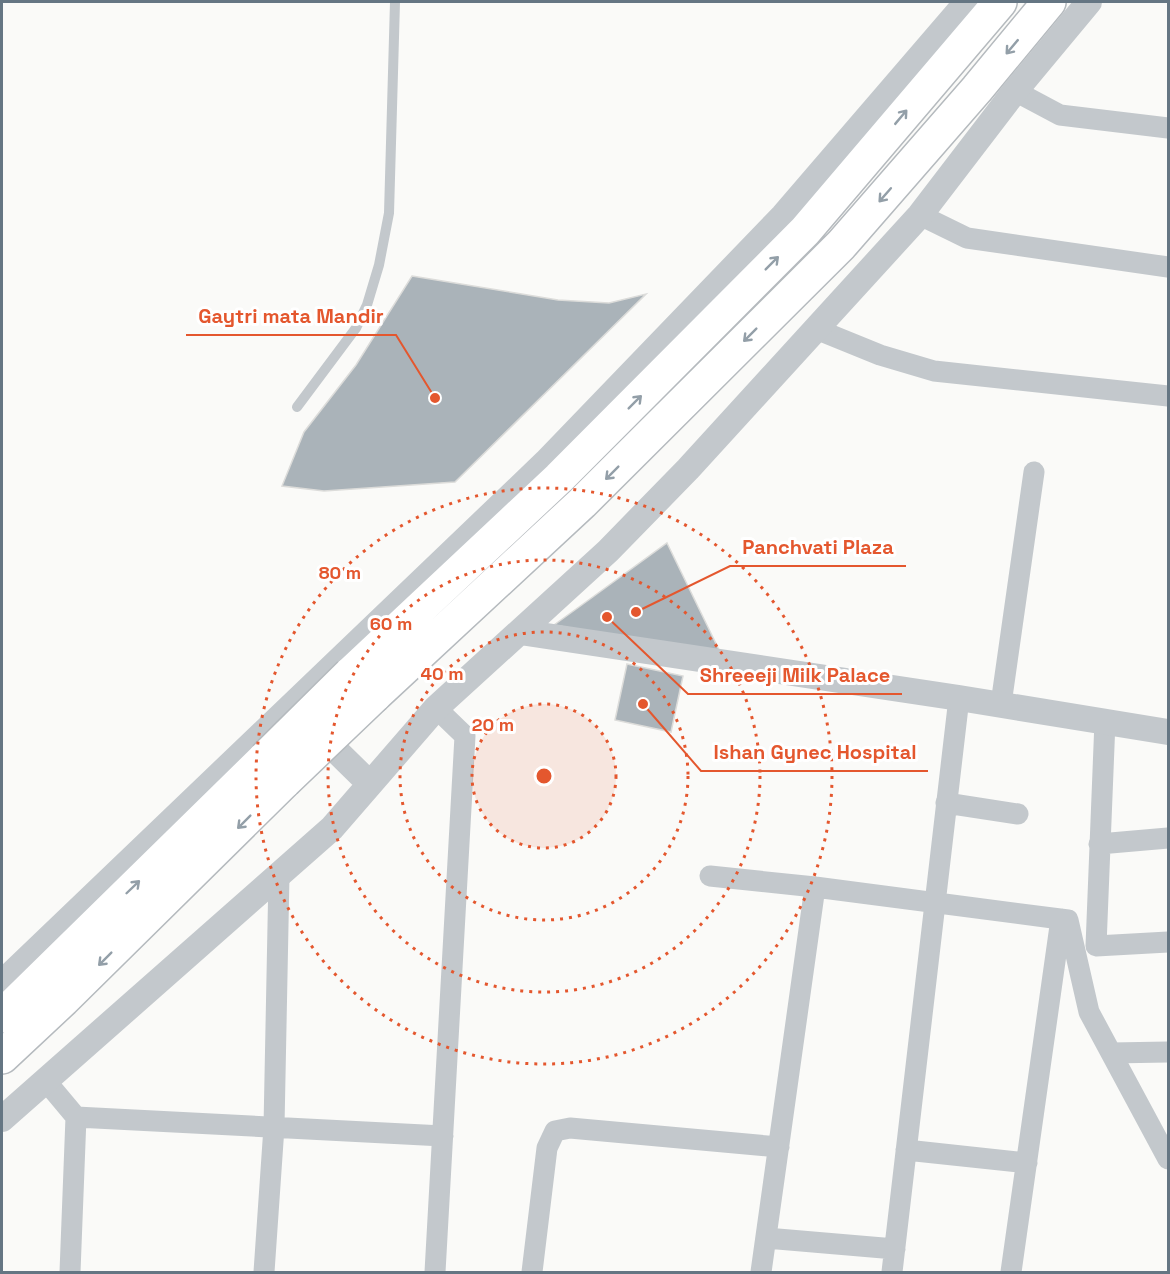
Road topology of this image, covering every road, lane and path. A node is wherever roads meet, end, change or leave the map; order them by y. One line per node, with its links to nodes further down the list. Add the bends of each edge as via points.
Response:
1 (395, 2): 12 (lane, via 389,213 379,265 356,328)
2 (967, 2): 17 (street, via 783,216 546,462)
3 (1000, 2): 21 (main road, one-way to 3, bridge, via 350,674 559,478 805,231)
4 (1049, 2): 21 (main road, one-way to 21, bridge, via 841,245 582,503 374,696)
5 (1089, 2): 6 (street)
6 (1015, 91): 7 (street, via 1060,115); 8 (street)
7 (1168, 128)
8 (920, 215): 9 (street, via 967,238); 10 (street)
9 (1168, 267)
10 (816, 329): 11 (street, via 880,355 934,371); 14 (street, via 608,551)
11 (1168, 396)
12 (297, 407)
13 (1034, 472): 16 (street)
14 (520, 632): 15 (street); 18 (street)
15 (959, 698): 16 (street); 23 (street)
16 (1000, 704): 19 (street)
17 (291, 706): 22 (street); 33 (street)
18 (436, 708): 22 (street); 42 (street, via 465,736)
19 (1105, 721): 20 (street); 26 (street)
20 (1168, 732)
21 (275, 770): 34 (main road, one-way to 21); 37 (main road, one-way to 37, via 63,1000)
22 (370, 784): 27 (street, via 332,828)
23 (946, 803): 24 (street); 30 (street)
24 (1018, 814)
25 (1168, 838): 26 (street)
26 (1099, 844): 32 (street, via 1096,946)
27 (279, 875): 38 (street); 41 (street)
28 (710, 876): 29 (street)
29 (815, 887): 30 (street); 43 (street)
30 (935, 902): 31 (street); 44 (street)
31 (1060, 919): 36 (street, via 1068,921 1089,1012); 46 (street)
32 (1168, 942)
33 (2, 983)
34 (2, 1016)
35 (1168, 1052): 36 (street)
36 (1111, 1053): 45 (street)
37 (2, 1057)
38 (45, 1080): 39 (street); 40 (street)
39 (76, 1117): 41 (street); 49 (street)
40 (2, 1119)
41 (274, 1127): 42 (street); 50 (street)
42 (442, 1136): 51 (street)
43 (779, 1147): 47 (street); 52 (street, via 570,1128 555,1131 547,1148)
44 (906, 1150): 46 (street); 48 (street)
45 (1168, 1158)
46 (1027, 1163): 55 (street)
47 (766, 1238): 48 (street); 53 (street)
48 (895, 1250): 54 (street)
49 (70, 1272)
50 (264, 1272)
51 (435, 1272)
52 (532, 1272)
53 (761, 1272)
54 (892, 1272)
55 (1011, 1272)

